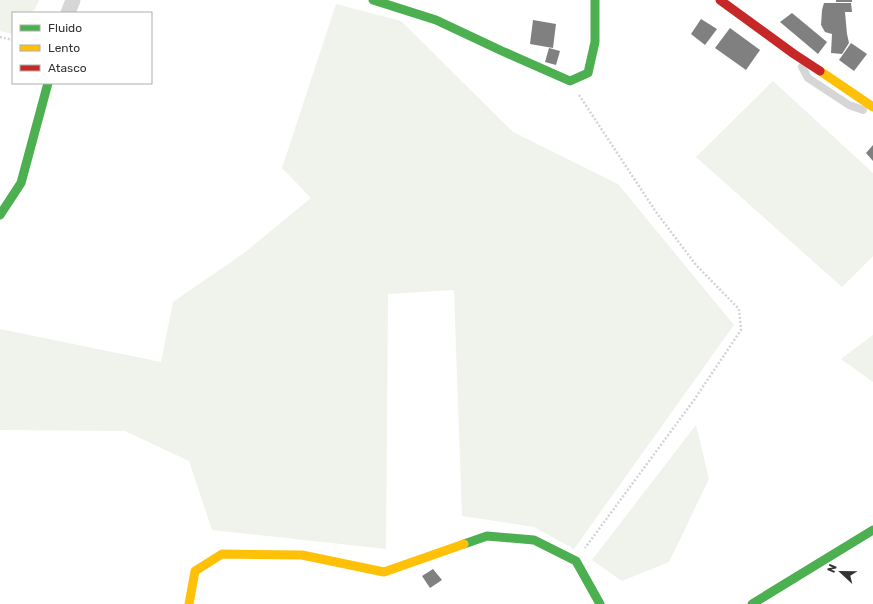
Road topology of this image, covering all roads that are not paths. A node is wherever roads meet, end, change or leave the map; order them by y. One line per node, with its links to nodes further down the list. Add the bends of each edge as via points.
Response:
1 (72, 0): 5 (street)
2 (373, 0): 3 (street, via 436,20 570,81 588,73 595,42)
3 (595, 0)
4 (720, 0): 6 (street)
5 (68, 12)
6 (794, 54): 8 (street); 9 (lane, via 808,78 849,105)
7 (48, 84): 10 (street, via 21,183)
8 (873, 107)
9 (873, 114)
10 (0, 215)
11 (873, 530): 14 (street)
12 (189, 604): 13 (street, via 195,572 222,554 302,555 384,572 487,536 534,540 576,561)
13 (600, 604)
14 (752, 604)

